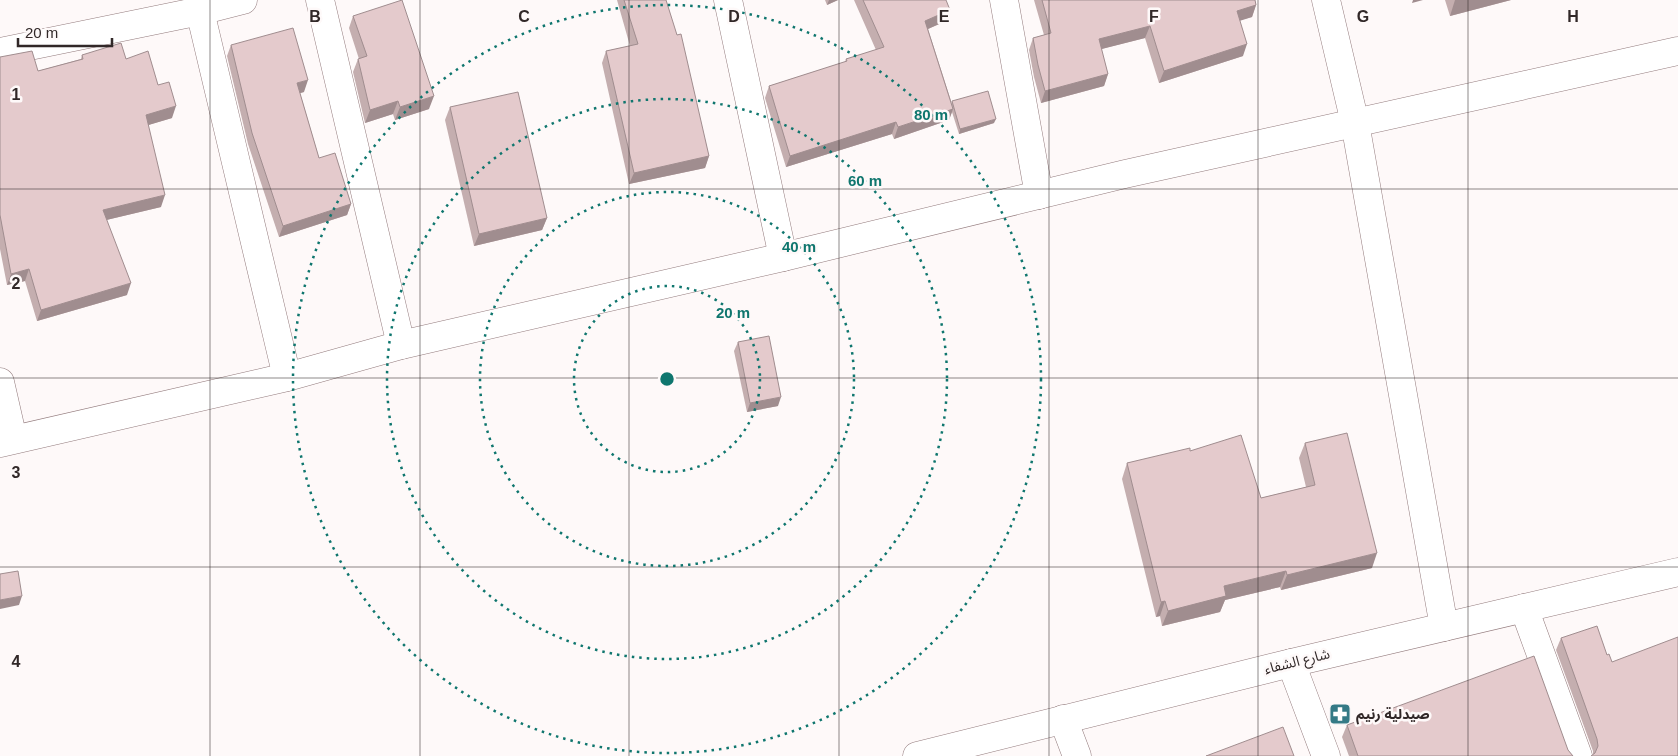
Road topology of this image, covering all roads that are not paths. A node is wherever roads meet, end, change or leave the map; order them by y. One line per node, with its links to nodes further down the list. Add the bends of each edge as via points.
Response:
1 (243, 0): 6 (street)
2 (320, 0): 12 (street)
3 (728, 0): 11 (street)
4 (1004, 0): 10 (street)
5 (1326, 0): 9 (street)
6 (200, 10): 8 (street); 13 (street)
7 (1678, 51): 9 (street)
8 (0, 52)
9 (1355, 123): 10 (street); 18 (street)
10 (1040, 195): 11 (street)
11 (784, 257): 12 (street)
12 (401, 345): 13 (street)
13 (287, 377): 15 (street)
14 (0, 382): 15 (street)
15 (7, 441)
16 (1678, 572): 17 (street, شارع الشفاء)
17 (1524, 608): 18 (street, شارع الشفاء); 24 (street)
18 (1444, 627): 19 (street, شارع الشفاء)
19 (1290, 663): 20 (street, شارع الشفاء); 23 (street)
20 (1063, 719): 21 (street, شارع الشفاء); 22 (street)
21 (917, 756)
22 (1077, 756)
23 (1326, 756)
24 (1578, 756)

